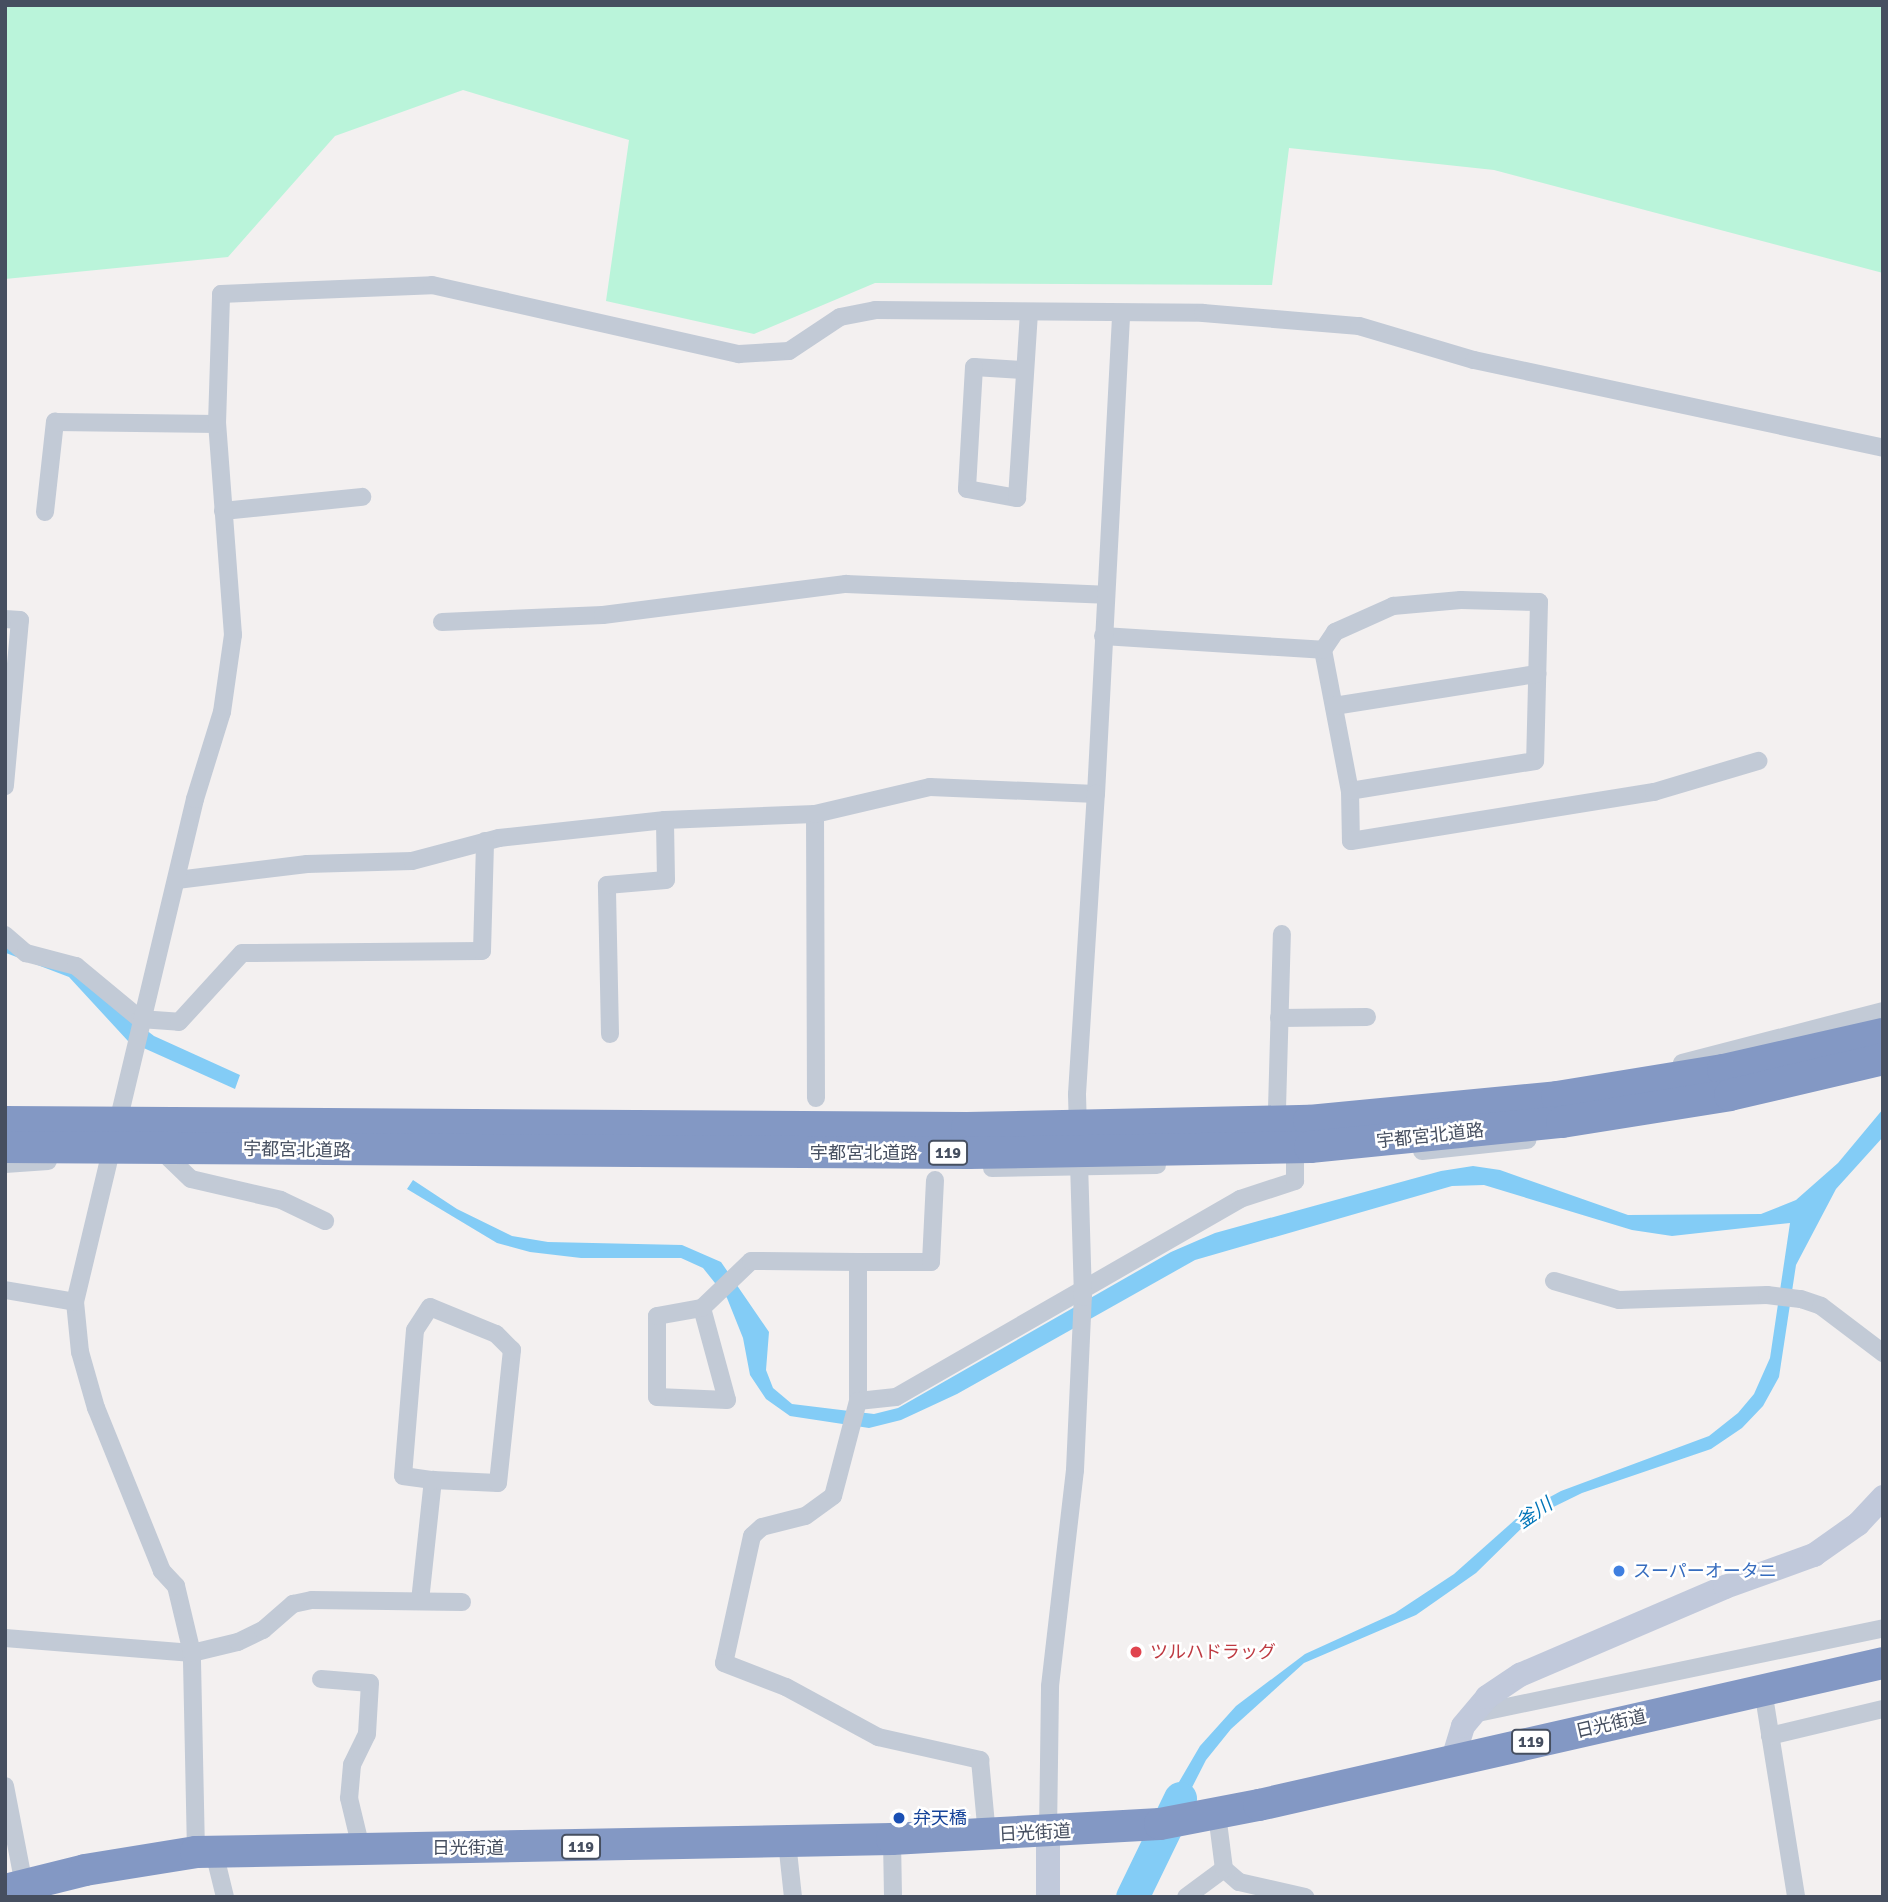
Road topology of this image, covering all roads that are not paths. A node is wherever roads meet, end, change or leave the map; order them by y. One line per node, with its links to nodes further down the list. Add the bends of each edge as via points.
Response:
1 (1029, 313): 2 (street); 3 (street); 4 (street, via 874,310 840,317 789,351 739,354 432,285 221,294)
2 (1121, 316): 5 (street, via 1203,313 1359,326 1474,360); 9 (street)
3 (1024, 370): 3 (street, via 1017,498 967,489 974,368)
4 (217, 424): 7 (street); 8 (street, via 55,422)
5 (1883, 448)
6 (362, 497): 7 (street)
7 (223, 511): 23 (street, via 233,635 222,712 195,799)
8 (45, 512)
9 (1105, 595): 11 (street, via 846,584 603,615); 12 (street)
10 (5, 619): 17 (street, via 20,621)
11 (442, 622)
12 (1103, 636): 13 (street); 19 (street)
13 (1323, 650): 14 (street, via 1335,632 1393,606 1461,600 1539,602); 15 (street)
14 (1537, 674): 15 (street); 18 (street, via 1535,761)
15 (1334, 706): 18 (street)
16 (1758, 761): 18 (street, via 1654,792 1351,841)
17 (5, 786)
18 (1350, 790)
19 (1096, 794): 20 (street, via 929,787); 37 (street)
20 (815, 814): 21 (street); 34 (street)
21 (665, 820): 22 (street); 30 (street, via 666,880 607,885)
22 (485, 841): 23 (street, via 412,861 307,864); 29 (street, via 482,951 242,953 179,1022)
23 (177, 880): 29 (street)
24 (1282, 934): 28 (street)
25 (5, 935): 29 (street, via 26,953 76,966)
26 (1883, 1012): 35 (street, via 1637,1074 1383,1105)
27 (1367, 1017): 28 (street)
28 (1279, 1018): 35 (street)
29 (140, 1019): 36 (street)
30 (610, 1034)
31 (1883, 1034): 38 (highway, 宇都宮北道路 / 119, via 1723,1070 1557,1097 1309,1121 967,1128)
32 (1883, 1059): 38 (highway, 宇都宮北道路 / 119, via 1730,1095 1562,1122 1310,1147 981,1153)
33 (1883, 1066): 41 (street, via 1756,1101 1617,1126 1486,1146)
34 (816, 1098)
35 (1276, 1109): 37 (street)
36 (121, 1113): 37 (street); 38 (street); 39 (street)
37 (1077, 1116): 43 (street)
38 (6, 1124)
39 (111, 1157): 40 (street); 42 (street); 50 (street)
40 (169, 1158): 43 (street); 45 (street, via 191,1179 281,1200)
41 (1295, 1161): 43 (street); 48 (street, via 1295,1181 1240,1199)
42 (5, 1164)
43 (1077, 1168): 48 (street)
44 (935, 1180): 46 (street, via 931,1262)
45 (325, 1221)
46 (858, 1262): 51 (street, via 751,1261); 53 (street)
47 (1554, 1282): 52 (street, via 1619,1300 1767,1295 1801,1299 1821,1307)
48 (1083, 1289): 53 (street, via 896,1397); 70 (street, via 1075,1470 1050,1686)
49 (5, 1290): 50 (street)
50 (75, 1302): 60 (street, via 80,1352 96,1408 162,1571 176,1586)
51 (702, 1308): 51 (street, via 657,1316 657,1397 727,1400)
52 (1883, 1353)
53 (858, 1401): 71 (street, via 833,1496 805,1516 762,1527 752,1536 724,1663 786,1687 878,1737 980,1760)
54 (433, 1480): 54 (street, via 498,1483 512,1350 496,1334 430,1307 415,1330 403,1476); 56 (street)
55 (1883, 1497): 65 (street, via 1858,1524 1814,1555 1520,1675 1487,1697)
56 (420, 1601): 57 (street); 60 (street, via 312,1600 292,1604 250,1636)
57 (462, 1602)
58 (1883, 1628): 65 (street)
59 (6, 1642): 60 (street)
60 (192, 1653): 75 (street)
61 (1883, 1663): 63 (highway, 日光街道 / 119)
62 (321, 1679): 74 (street, via 370,1683 367,1734 352,1765 349,1798)
63 (1763, 1690): 66 (street); 67 (highway, 日光街道 / 119)
64 (1883, 1709): 66 (street)
65 (1473, 1714): 67 (street, via 1463,1726)
66 (1770, 1736): 84 (street)
67 (1453, 1759): 69 (highway, 日光街道 / 119)
68 (5, 1786): 77 (street)
69 (1217, 1814): 70 (highway, 日光街道 / 119); 76 (street)
70 (1048, 1833): 71 (highway, 日光街道 / 119); 81 (street)
71 (987, 1836): 72 (highway, 日光街道 / 119)
72 (892, 1839): 73 (highway, 日光街道 / 119); 80 (street)
73 (787, 1842): 74 (highway, 日光街道 / 119); 79 (street)
74 (361, 1848): 75 (highway, 日光街道 / 119)
75 (205, 1852): 77 (highway, 日光街道 / 119); 78 (street)
76 (1224, 1869): 82 (street); 83 (street, via 1239,1882)
77 (15, 1887)
78 (225, 1897)
79 (793, 1897)
80 (893, 1897)
81 (1048, 1897)
82 (1186, 1897)
83 (1305, 1897)
84 (1796, 1897)

